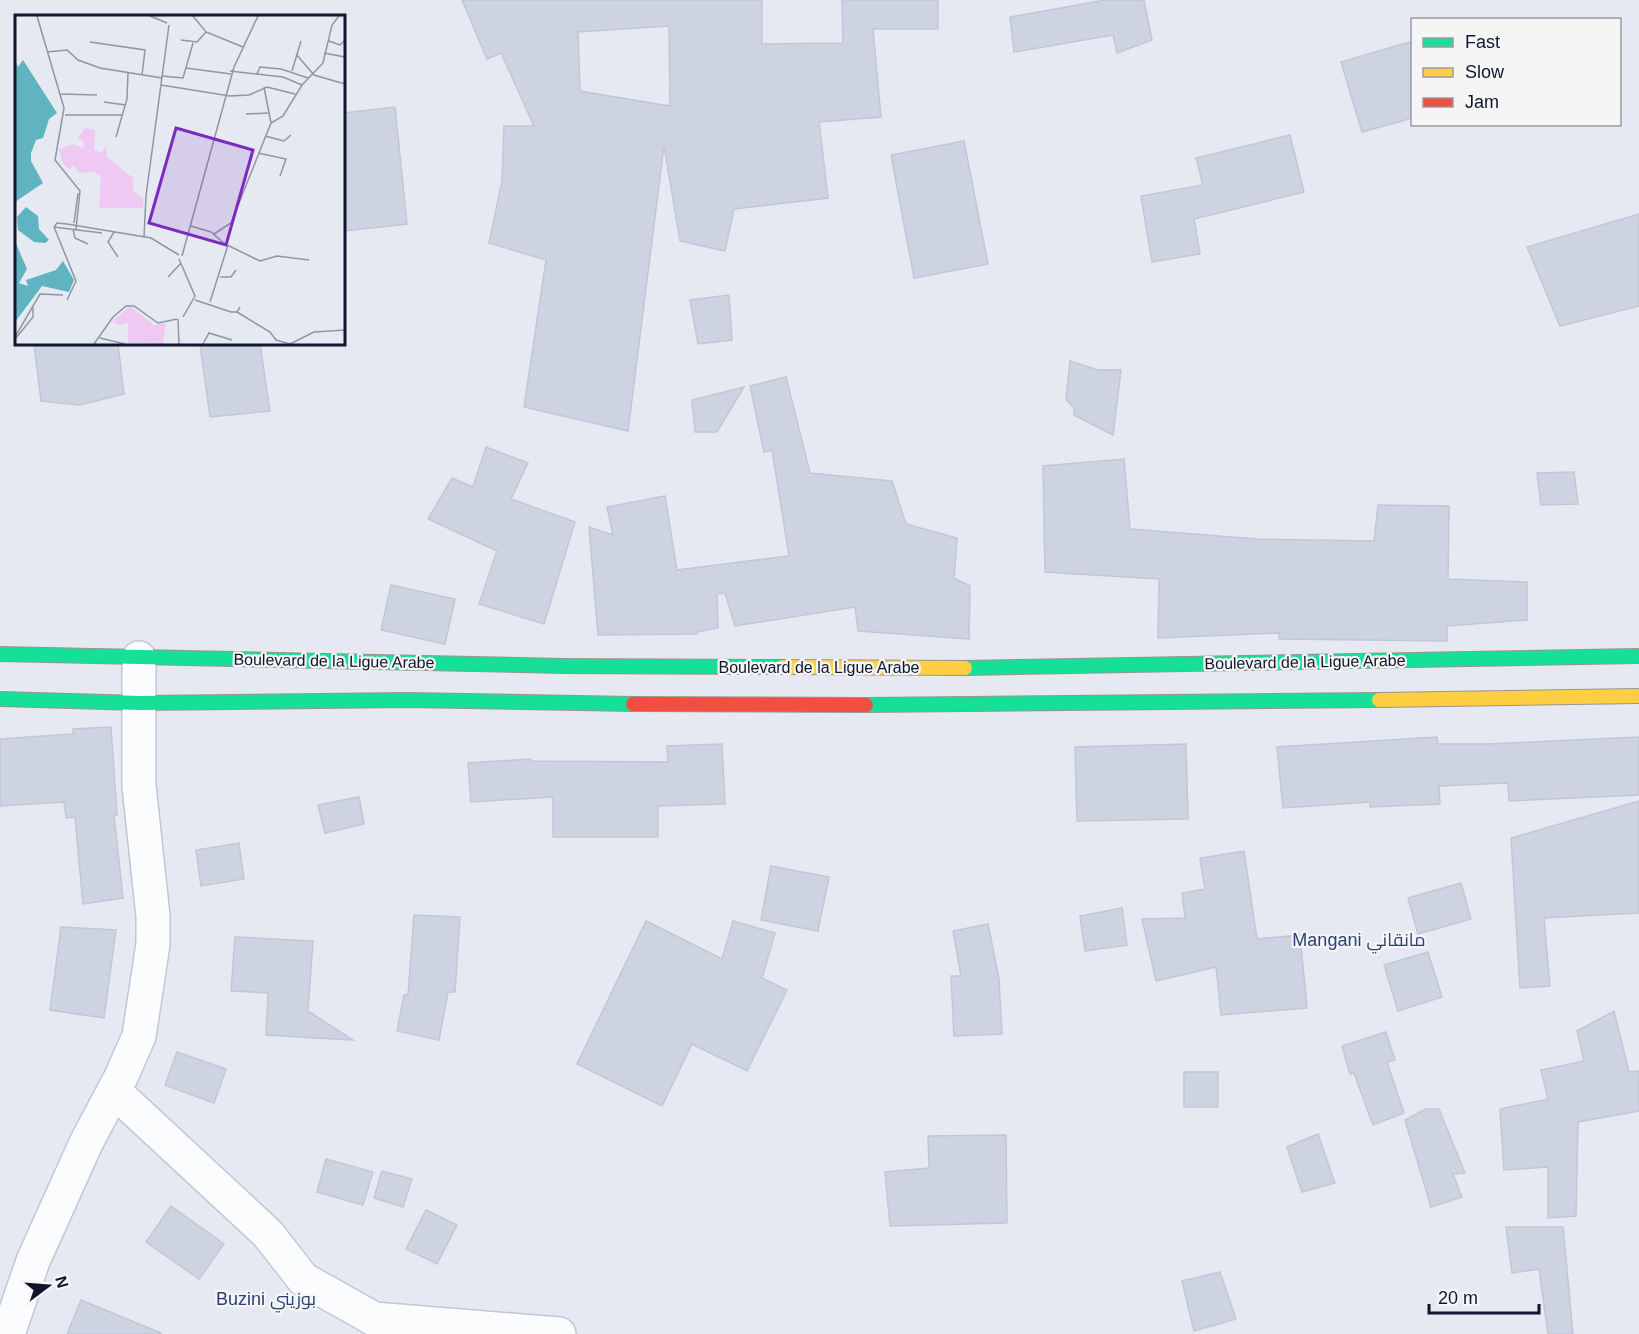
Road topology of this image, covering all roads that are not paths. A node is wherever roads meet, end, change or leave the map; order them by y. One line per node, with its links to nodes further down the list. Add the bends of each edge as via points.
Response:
1 (0, 654): 3 (main road, Boulevard de la Ligue Arabe)
2 (1639, 656): 4 (main road, Boulevard de la Ligue Arabe)
3 (139, 658): 5 (main road, Boulevard de la Ligue Arabe); 10 (street)
4 (1359, 660): 6 (main road, Boulevard de la Ligue Arabe); 7 (main road)
5 (562, 666): 6 (main road, Boulevard de la Ligue Arabe); 11 (main road)
6 (1001, 677): 12 (main road)
7 (1359, 689): 8 (main road); 12 (main road)
8 (1639, 696)
9 (0, 699): 10 (main road)
10 (140, 703): 11 (main road, via 407,700); 13 (street, via 140,786 153,944 139,1036)
11 (563, 704): 12 (main road)
12 (1002, 705)
13 (114, 1091): 14 (street, via 268,1234 303,1279 374,1319); 15 (street, via 33,1261)
14 (505, 1331): 16 (street)
15 (8, 1334)
16 (559, 1334)

